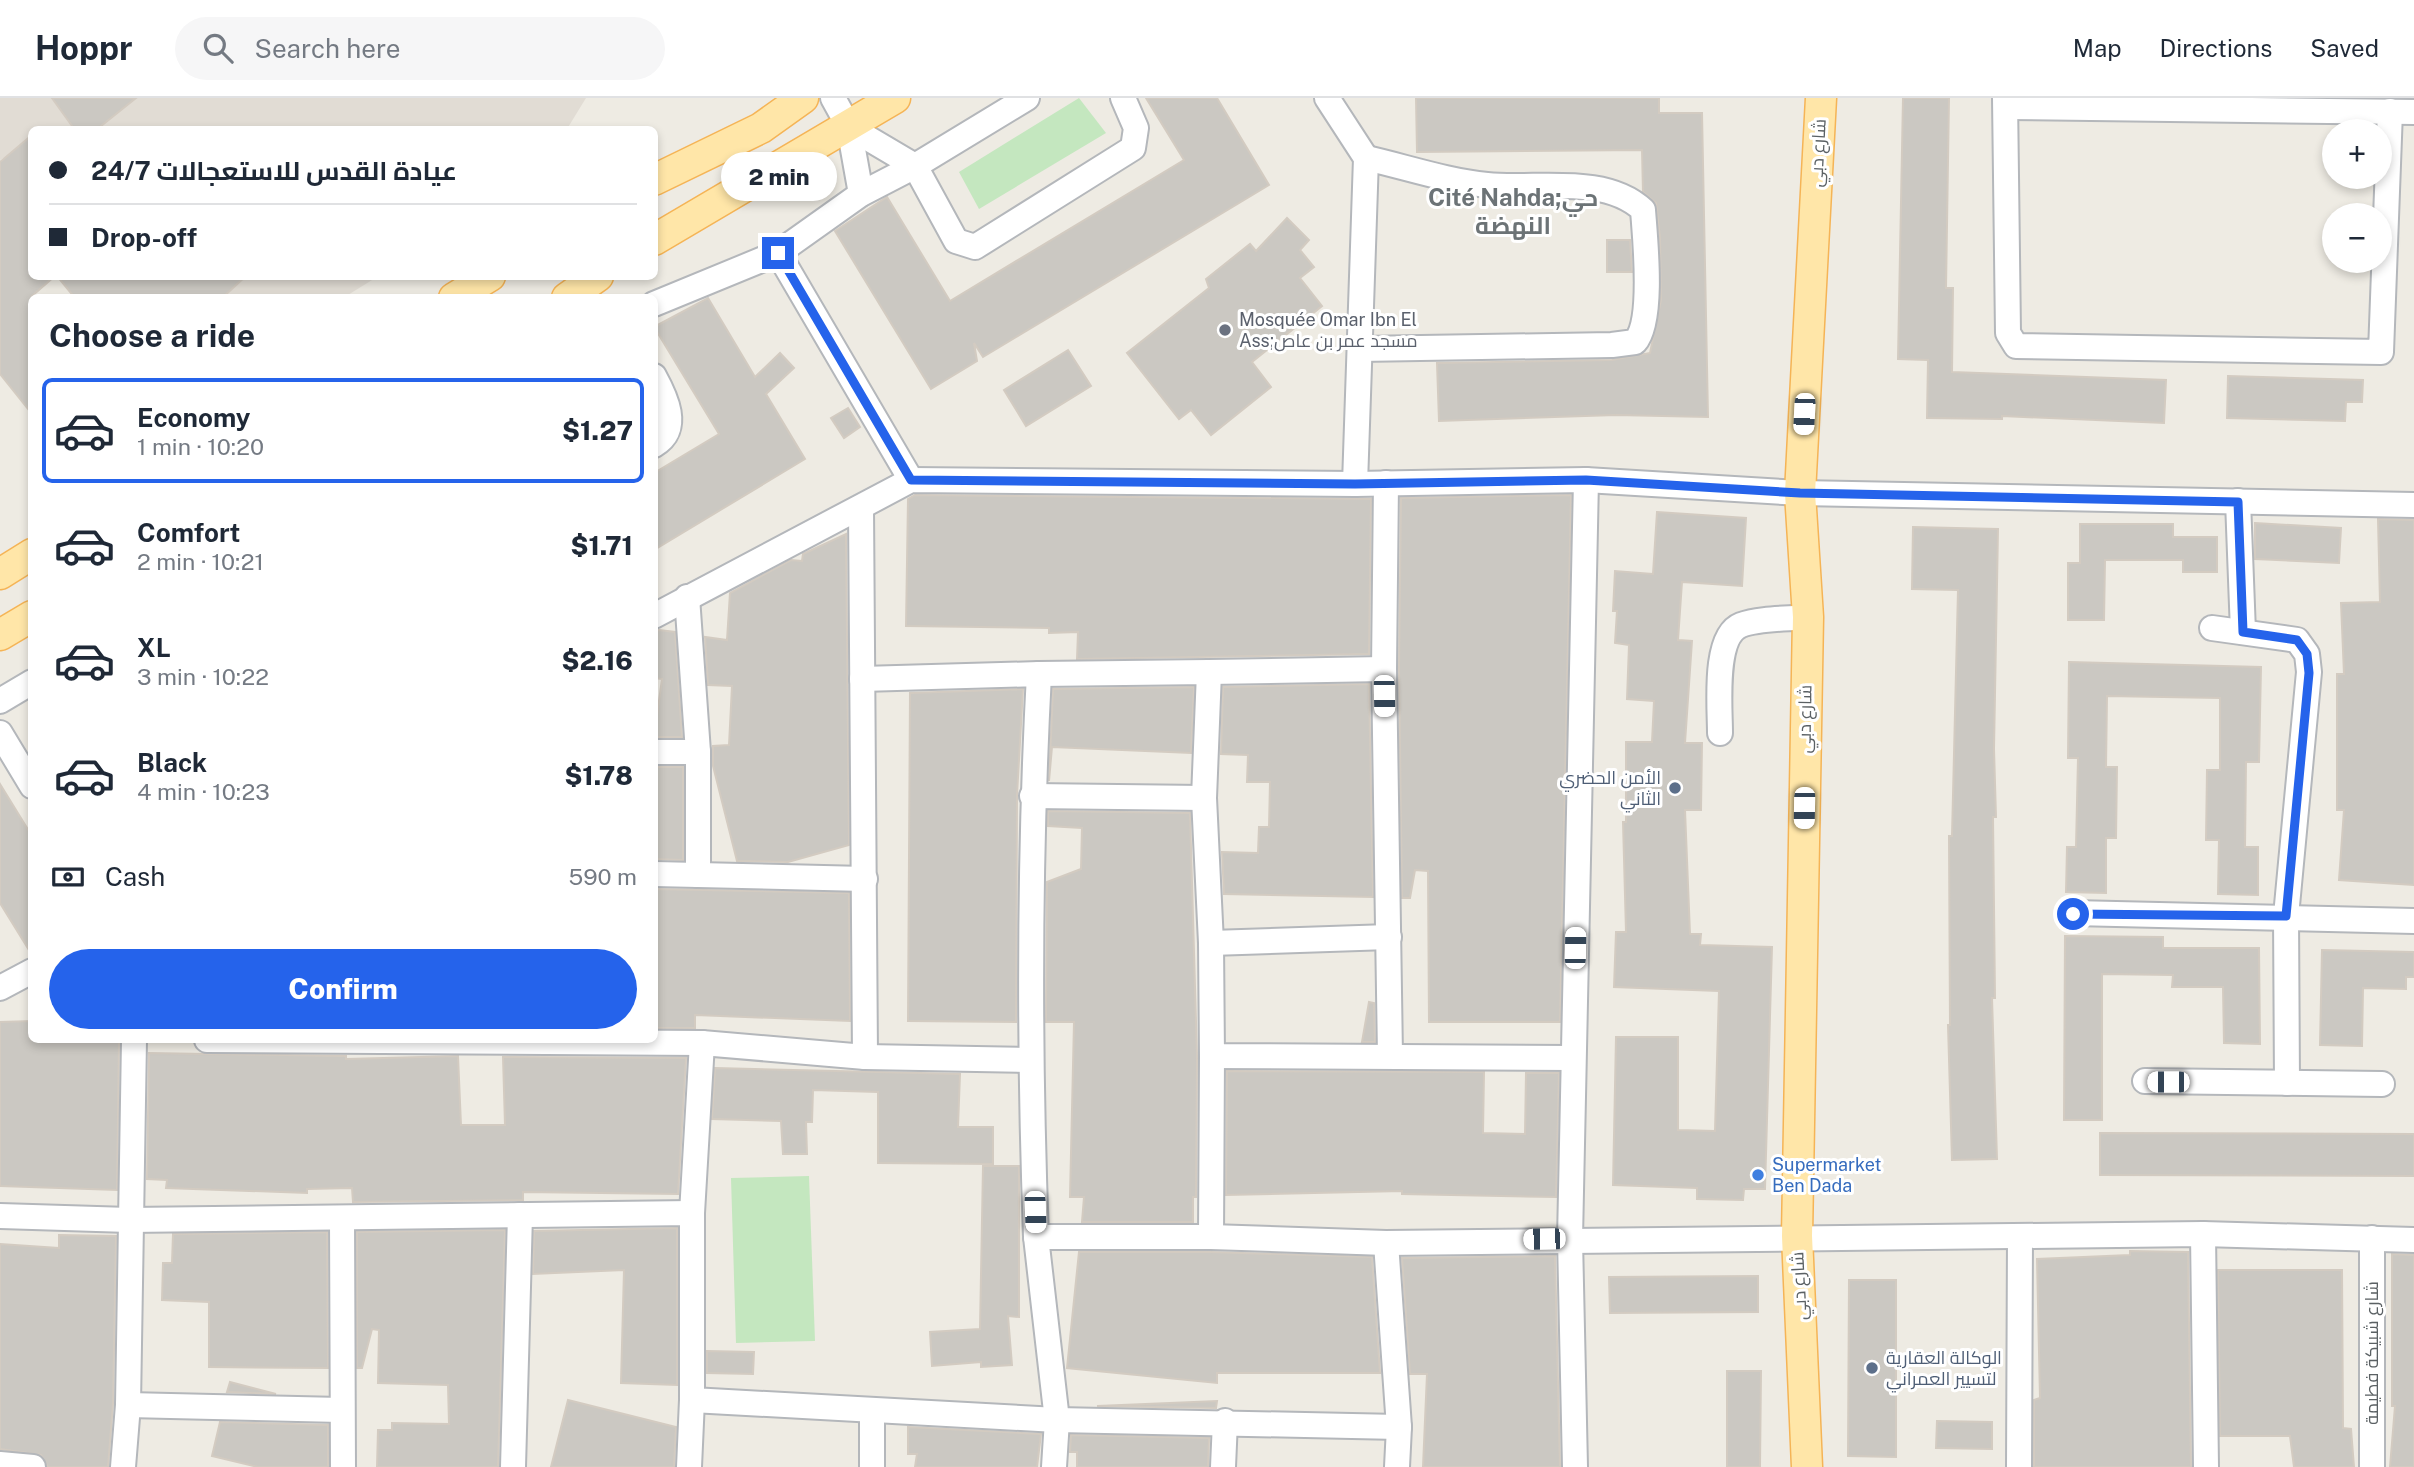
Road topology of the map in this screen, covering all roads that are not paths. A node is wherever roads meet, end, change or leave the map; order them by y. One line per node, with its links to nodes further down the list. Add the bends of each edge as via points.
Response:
1 (769, 98): 12 (main road)
2 (803, 98): 12 (main road)
3 (833, 98): 11 (street)
4 (895, 98): 11 (main road)
5 (1027, 98): 14 (street)
6 (1123, 98): 14 (street, via 1136,128 1133,148 975,247 956,241)
7 (1327, 98): 13 (street)
8 (1821, 98): 31 (main road, شارع دبي)
9 (2006, 103): 10 (street); 10 (street, via 2008,333 2017,346 2381,352)
10 (2402, 112)
11 (849, 127): 14 (street); 16 (street); 17 (main road)
12 (761, 128): 15 (main road)
13 (1366, 158): 24 (street); 24 (street, via 1486,185 1602,189 1631,198 1643,209 1645,296 1644,324 1635,342)
14 (915, 166): 16 (street)
15 (658, 178)
16 (861, 194): 18 (street)
17 (658, 238)
18 (778, 253): 23 (street); 27 (street)
19 (483, 280): 21 (main road)
20 (592, 280): 22 (main road)
21 (461, 294)
22 (573, 294)
23 (658, 302)
24 (1360, 349): 30 (street)
25 (658, 384): 26 (street, via 669,405 670,422)
26 (658, 443)
27 (911, 480): 30 (street); 34 (street)
28 (1586, 480): 29 (street); 31 (street); 73 (street)
29 (1386, 483): 30 (street); 44 (street)
30 (1355, 484)
31 (1800, 493): 32 (street); 39 (main road, شارع دبي)
32 (2238, 502): 33 (street); 42 (street)
33 (2414, 505)
34 (862, 508): 37 (street); 47 (street)
35 (28, 556): 36 (main road)
36 (0, 574)
37 (687, 597): 38 (street); 53 (street)
38 (658, 614)
39 (1808, 617): 51 (street, via 1742,625 1730,633 1722,648); 84 (main road, شارع دبي)
40 (28, 618): 43 (main road)
41 (2212, 628): 42 (street)
42 (2243, 632): 61 (street, via 2297,640 2307,654)
43 (0, 635)
44 (1384, 669): 45 (street); 63 (street)
45 (1209, 672): 46 (street); 56 (street)
46 (1040, 674): 47 (street); 55 (street)
47 (862, 679): 59 (street)
48 (28, 684): 49 (street)
49 (0, 701)
50 (0, 733): 54 (street)
51 (1720, 733)
52 (658, 752): 53 (street)
53 (698, 752): 58 (street)
54 (28, 779)
55 (1032, 796): 56 (street); 74 (street)
56 (1204, 797): 64 (street)
57 (658, 874): 58 (street)
58 (698, 875): 59 (street)
59 (865, 879): 70 (street)
60 (2073, 914): 61 (street)
61 (2286, 916): 62 (street); 76 (street)
62 (2414, 921)
63 (1389, 937): 64 (street); 72 (street)
64 (1211, 943): 71 (street)
65 (28, 973): 66 (street)
66 (0, 988)
67 (658, 1042): 69 (street)
68 (134, 1043): 82 (street)
69 (702, 1043): 70 (street); 78 (street)
70 (865, 1056): 74 (street)
71 (1212, 1056): 72 (street); 86 (street)
72 (1390, 1056): 73 (street)
73 (1573, 1058): 89 (street)
74 (1030, 1060): 85 (street)
75 (2145, 1082): 76 (street)
76 (2287, 1083): 77 (street)
77 (2382, 1084)
78 (692, 1213): 79 (street); 92 (street)
79 (520, 1215): 81 (street); 103 (street)
80 (0, 1216): 82 (street)
81 (342, 1218): 82 (street); 94 (street)
82 (129, 1220): 93 (street)
83 (2203, 1234): 87 (street); 88 (street); 112 (street)
84 (1797, 1236): 87 (street); 89 (street); 110 (main road, شارع دبي)
85 (1036, 1237): 86 (street); 96 (street)
86 (1211, 1237): 91 (street)
87 (2021, 1238): 111 (street)
88 (2372, 1238): 90 (street); 113 (street, شارع شبيكة فطيمة)
89 (1570, 1239): 91 (street); 109 (street)
90 (2414, 1240)
91 (1386, 1242): 98 (street)
92 (692, 1400): 95 (street); 104 (street)
93 (128, 1405): 94 (street); 101 (street)
94 (341, 1410): 102 (street)
95 (872, 1410): 96 (street); 105 (street)
96 (1058, 1420): 97 (street); 106 (street)
97 (1225, 1421): 98 (street); 107 (street)
98 (1399, 1427): 108 (street)
99 (0, 1464): 100 (street)
100 (33, 1467)
101 (122, 1467)
102 (343, 1467)
103 (513, 1467)
104 (689, 1467)
105 (872, 1467)
106 (1054, 1467)
107 (1223, 1467)
108 (1398, 1467)
109 (1575, 1467)
110 (1807, 1467)
111 (2019, 1467)
112 (2206, 1467)
113 (2372, 1467)

